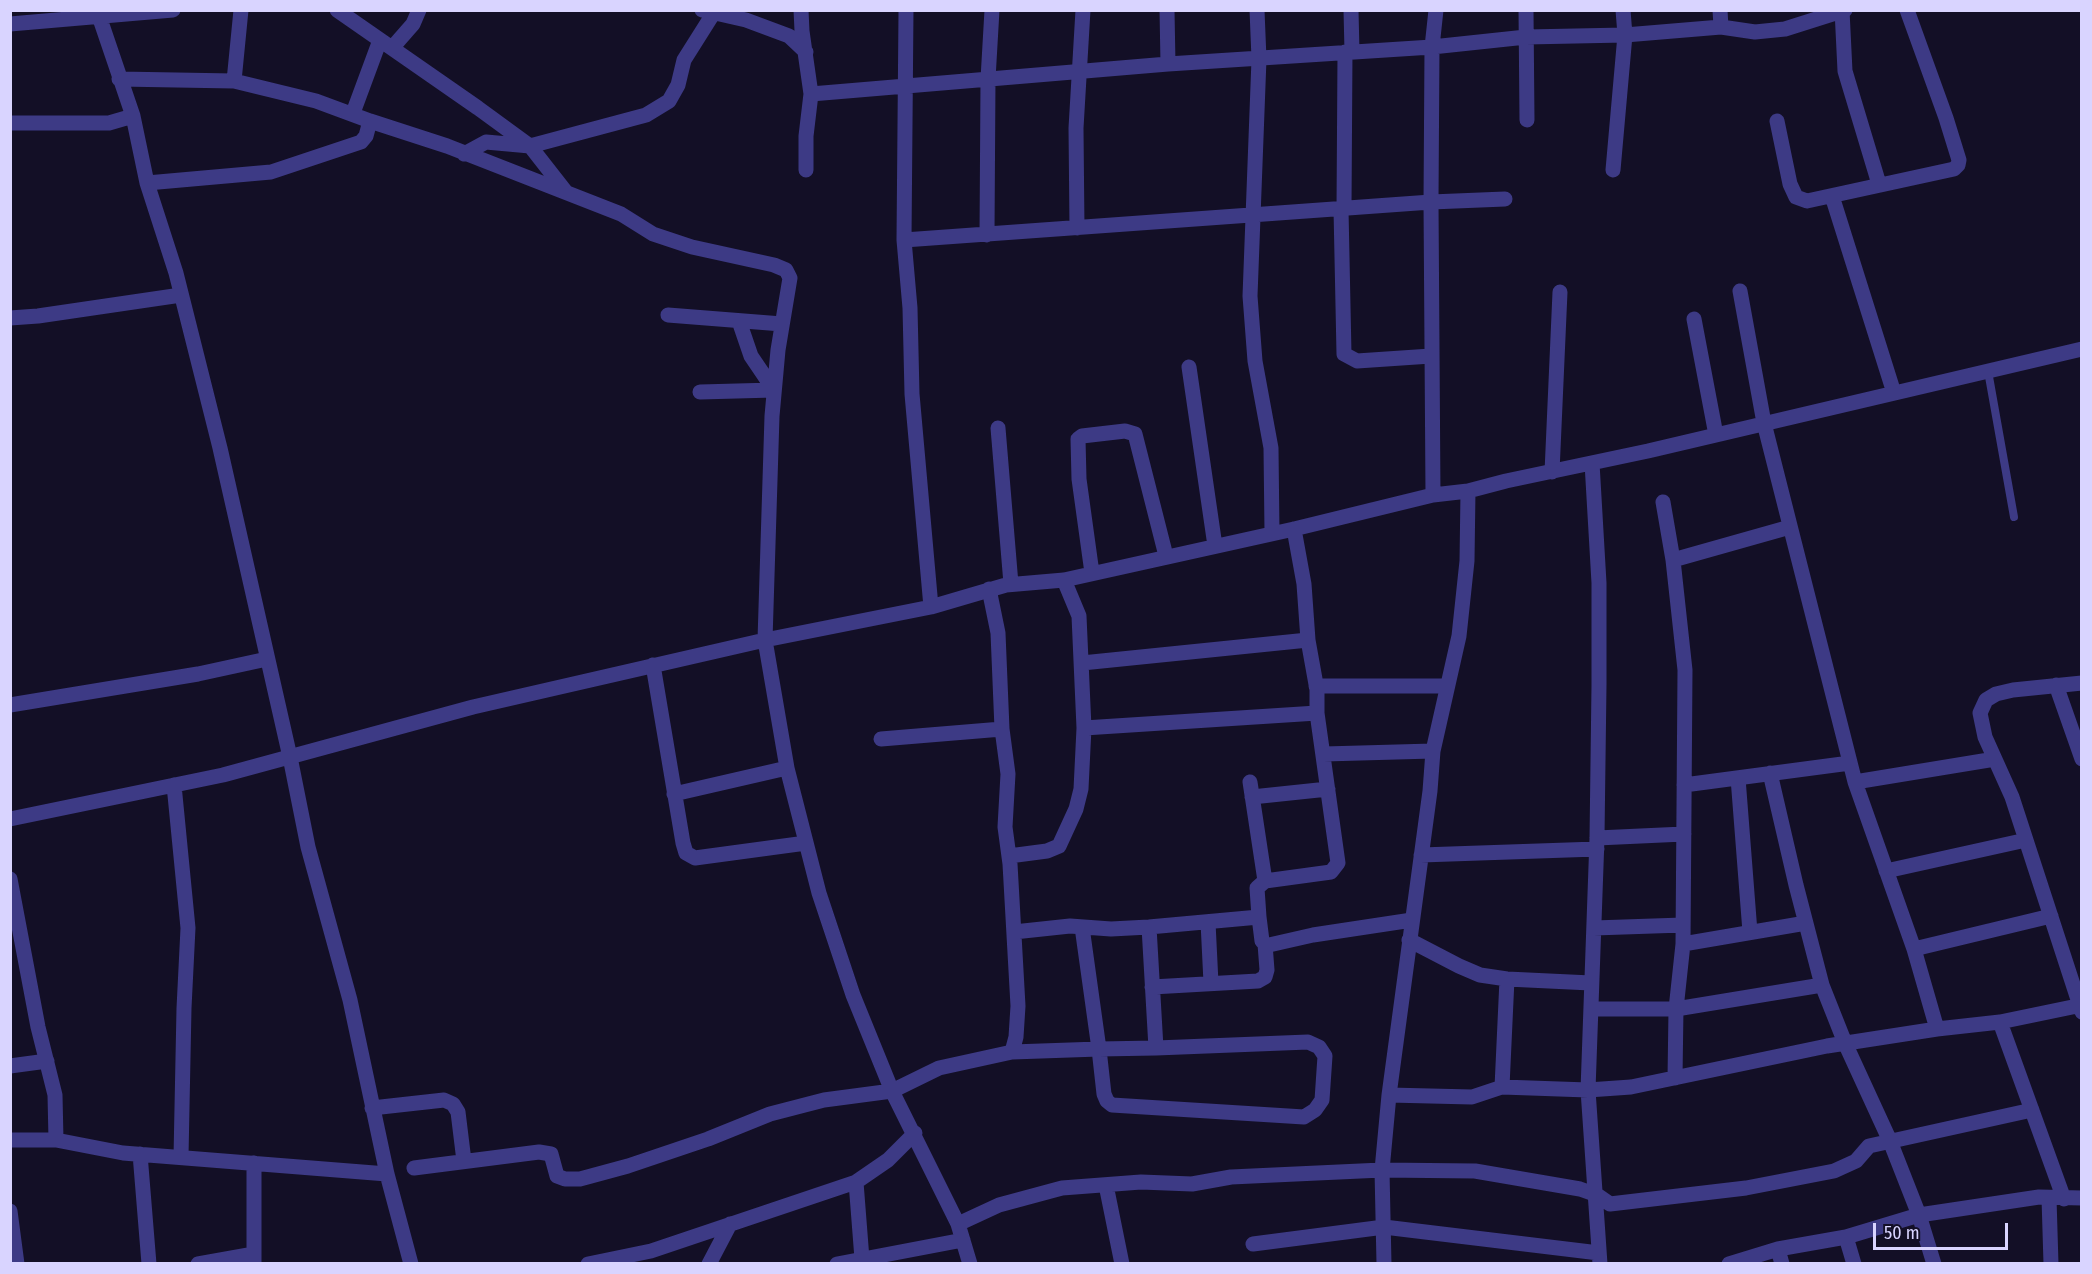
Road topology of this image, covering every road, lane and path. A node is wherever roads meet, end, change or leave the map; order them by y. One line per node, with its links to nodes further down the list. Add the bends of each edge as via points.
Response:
1 (173, 10): 19 (street)
2 (242, 10): 33 (street)
3 (337, 10): 24 (street)
4 (419, 10): 24 (street, via 413,24)
5 (801, 10): 26 (street)
6 (906, 10): 34 (street)
7 (992, 10): 32 (street)
8 (1083, 10): 30 (street)
9 (1167, 10): 29 (street)
10 (1257, 10): 28 (street)
11 (1351, 10): 27 (street)
12 (1436, 10): 25 (street)
13 (1526, 10): 23 (street)
14 (1623, 10): 22 (street)
15 (1720, 10): 21 (street)
16 (1907, 10): 47 (street, via 1959,160 1954,169)
17 (1843, 11): 21 (street, via 1785,29 1755,32); 47 (street, via 1845,71)
18 (708, 12): 26 (street, via 746,20 789,36); 42 (street, via 669,101 646,115)
19 (98, 14): 20 (street); 31 (street)
20 (10, 24)
21 (1721, 27): 22 (street)
22 (1625, 35): 23 (street); 45 (street)
23 (1526, 37): 25 (street); 38 (street)
24 (386, 44): 36 (street); 42 (street)
25 (1432, 46): 27 (street); 51 (street)
26 (806, 52): 35 (street)
27 (1349, 52): 28 (street); 52 (street)
28 (1259, 59): 29 (street); 53 (street)
29 (1168, 64): 30 (street)
30 (1078, 73): 32 (street); 54 (street)
31 (119, 79): 33 (street); 37 (street)
32 (988, 79): 34 (street); 55 (street)
33 (234, 81): 36 (street)
34 (905, 86): 35 (street); 56 (street)
35 (811, 94): 44 (street)
36 (353, 113): 39 (street)
37 (133, 116): 41 (street, via 109,123); 46 (street)
38 (1527, 120)
39 (370, 121): 43 (street); 46 (street, via 361,142 271,172)
40 (1777, 121): 49 (street, via 1796,197 1807,201)
41 (10, 123)
42 (530, 146): 43 (street, via 486,142); 48 (street)
43 (464, 154): 48 (street)
44 (806, 170)
45 (1613, 170)
46 (147, 183): 59 (street)
47 (1879, 184): 49 (street)
48 (566, 193): 64 (street, via 621,214 653,234 786,270 790,278)
49 (1833, 196): 71 (street)
50 (1505, 199): 51 (street)
51 (1431, 202): 52 (street); 66 (street)
52 (1342, 209): 53 (street); 66 (street, via 1344,354 1357,361)
53 (1252, 216): 54 (street); 83 (street, via 1250,296 1255,361 1271,448)
54 (1077, 228): 55 (street)
55 (987, 235): 56 (street)
56 (904, 240): 91 (street, via 912,394)
57 (1740, 291): 72 (street)
58 (1560, 292): 76 (street)
59 (181, 295): 61 (street); 94 (street)
60 (668, 315): 63 (street)
61 (10, 318)
62 (1694, 319): 74 (street)
63 (739, 321): 64 (street); 69 (street, via 751,356)
64 (782, 324): 69 (street)
65 (2082, 348): 68 (street)
66 (1431, 356): 78 (street)
67 (1189, 367): 84 (street)
68 (1988, 371): 71 (street); 80 (lane)
69 (774, 390): 70 (street); 92 (street)
70 (700, 392)
71 (1894, 393): 72 (street)
72 (1764, 423): 74 (street); 81 (street)
73 (998, 428): 89 (street)
74 (1716, 435): 75 (street)
75 (1592, 463): 76 (street); 124 (street, via 1599,583)
76 (1552, 472): 77 (street)
77 (1468, 491): 78 (street); 100 (street, via 1464,593)
78 (1433, 495): 82 (street)
79 (1663, 502): 86 (street)
80 (2014, 517)
81 (1790, 527): 86 (street); 111 (street)
82 (1294, 529): 83 (street); 93 (street, via 1304,584)
83 (1272, 533): 84 (street)
84 (1215, 546): 85 (street)
85 (1166, 556): 87 (street); 87 (street, via 1135,434 1125,431 1082,436 1078,439 1079,479)
86 (1673, 560): 117 (street, via 1685,670)
87 (1092, 573): 88 (street)
88 (1064, 580): 89 (street); 95 (street, via 1079,616)
89 (1011, 584): 90 (street)
90 (989, 590): 91 (street); 104 (street, via 998,633)
91 (931, 607): 92 (street)
92 (765, 640): 96 (street); 112 (street)
93 (1308, 640): 95 (street); 99 (street)
94 (267, 659): 101 (street); 108 (street)
95 (1082, 663): 103 (street)
96 (653, 665): 108 (street, via 473,707); 119 (street)
97 (2082, 683): 98 (street)
98 (2056, 685): 109 (street, via 2013,690 1986,700 1980,713); 110 (street)
99 (1316, 686): 100 (street); 102 (street)
100 (1448, 686): 106 (street)
101 (10, 705)
102 (1317, 713): 103 (street); 107 (street)
103 (1084, 728): 126 (street, via 1082,789 1059,846)
104 (1002, 729): 105 (street); 126 (street, via 1008,774 1005,827)
105 (882, 739)
106 (1433, 751): 107 (street); 125 (street)
107 (1324, 754): 118 (street)
108 (290, 757): 116 (street); 166 (street, via 308,847 350,1000)
109 (1995, 759): 115 (street); 122 (street)
110 (2082, 759)
111 (1850, 763): 113 (street); 115 (street)
112 (787, 768): 119 (street); 123 (street)
113 (1770, 773): 114 (street); 134 (street)
114 (1738, 778): 117 (street); 140 (street)
115 (1855, 782): 127 (street)
116 (174, 785): 120 (street); 173 (street, via 188,928)
117 (1684, 785): 121 (street)
118 (1328, 789): 129 (street, via 1336,868 1331,872); 129 (street, via 1251,790)
119 (674, 794): 123 (street, via 686,853 695,858)
120 (10, 819)
121 (1684, 834): 124 (street); 135 (street)
122 (2026, 840): 127 (street); 130 (street)
123 (806, 843): 164 (street, via 853,995)
124 (1597, 844): 125 (street); 138 (street)
125 (1421, 855): 132 (street)
126 (1009, 856): 139 (street)
127 (1886, 871): 144 (street)
128 (10, 879): 159 (street)
129 (1265, 881): 131 (street, via 1257,888)
130 (2051, 916): 144 (street); 150 (street)
131 (1259, 917): 133 (street); 142 (street)
132 (1412, 921): 141 (street); 142 (street)
133 (1208, 922): 137 (street); 146 (street)
134 (1806, 923): 140 (street); 148 (street)
135 (1683, 926): 138 (street); 143 (street)
136 (1082, 927): 137 (street); 139 (street); 157 (street)
137 (1149, 927): 149 (street)
138 (1594, 928): 147 (street)
139 (1014, 932): 158 (street, via 1018,1006)
140 (1750, 932): 143 (street)
141 (1410, 939): 145 (street, via 1480,975); 165 (street)
142 (1265, 944): 146 (street, via 1265,977 1258,981)
143 (1683, 944): 151 (street)
144 (1914, 949): 154 (street)
145 (1506, 979): 147 (street); 162 (street)
146 (1211, 983): 149 (street)
147 (1592, 984): 152 (street)
148 (1822, 985): 151 (street); 155 (street)
149 (1152, 987): 156 (street)
150 (2081, 1008): 153 (street)
151 (1676, 1009): 152 (street); 161 (street)
152 (1591, 1010): 163 (street)
153 (2000, 1022): 154 (street); 167 (street)
154 (1937, 1029): 155 (street)
155 (1845, 1043): 161 (street); 171 (street)
156 (1156, 1048): 157 (street); 157 (street, via 1308,1042 1319,1047 1325,1056 1322,1100 1304,1117 1112,1105 1104,1094)
157 (1099, 1049): 158 (street)
158 (1012, 1052): 164 (street, via 939,1068)
159 (47, 1061): 160 (street); 170 (street, via 55,1095)
160 (10, 1066)
161 (1675, 1078): 163 (street)
162 (1502, 1087): 163 (street); 165 (street, via 1472,1097)
163 (1588, 1090): 181 (street)
164 (892, 1091): 168 (street); 174 (street, via 824,1100 770,1114 708,1139 580,1179 558,1176 551,1154 539,1152)
165 (1389, 1095): 177 (street)
166 (372, 1108): 174 (street, via 444,1100 453,1104 458,1112); 178 (street)
167 (2032, 1110): 171 (street); 182 (street)
168 (915, 1133): 179 (street, via 888,1160); 187 (street)
169 (10, 1140): 170 (street)
170 (56, 1140): 172 (street)
171 (1890, 1141): 181 (street, via 1869,1146 1856,1161 1834,1171 1746,1188 1610,1204); 185 (street)
172 (141, 1154): 173 (street); 197 (street)
173 (181, 1157): 175 (street)
174 (464, 1161): 176 (street)
175 (254, 1163): 178 (street); 194 (street)
176 (414, 1168)
177 (1382, 1170): 180 (street, via 1231,1177 1192,1184); 181 (street, via 1475,1171); 188 (street)
178 (387, 1174): 199 (street)
179 (856, 1182): 186 (street); 195 (street)
180 (1106, 1185): 187 (street, via 1062,1188 999,1204); 204 (street)
181 (1597, 1195): 193 (street)
182 (2056, 1198): 183 (street); 185 (street); 209 (street)
183 (2082, 1198)
184 (10, 1211): 196 (street)
185 (1919, 1215): 189 (street); 208 (street)
186 (730, 1224): 200 (street, via 651,1251); 201 (street)
187 (958, 1224): 190 (street)
188 (1384, 1227): 191 (street); 193 (street); 205 (street)
189 (1846, 1237): 192 (street); 207 (street)
190 (963, 1240): 195 (street); 203 (street)
191 (1253, 1244)
192 (1780, 1256): 206 (street)
193 (1600, 1258)
194 (254, 1259): 198 (street)
195 (862, 1259): 202 (street)
196 (17, 1263)
197 (149, 1263)
198 (198, 1263)
199 (411, 1263)
200 (588, 1263)
201 (709, 1263)
202 (837, 1263)
203 (970, 1263)
204 (1122, 1263)
205 (1384, 1263)
206 (1729, 1263)
207 (1854, 1263)
208 (1934, 1263)
209 (2051, 1263)

